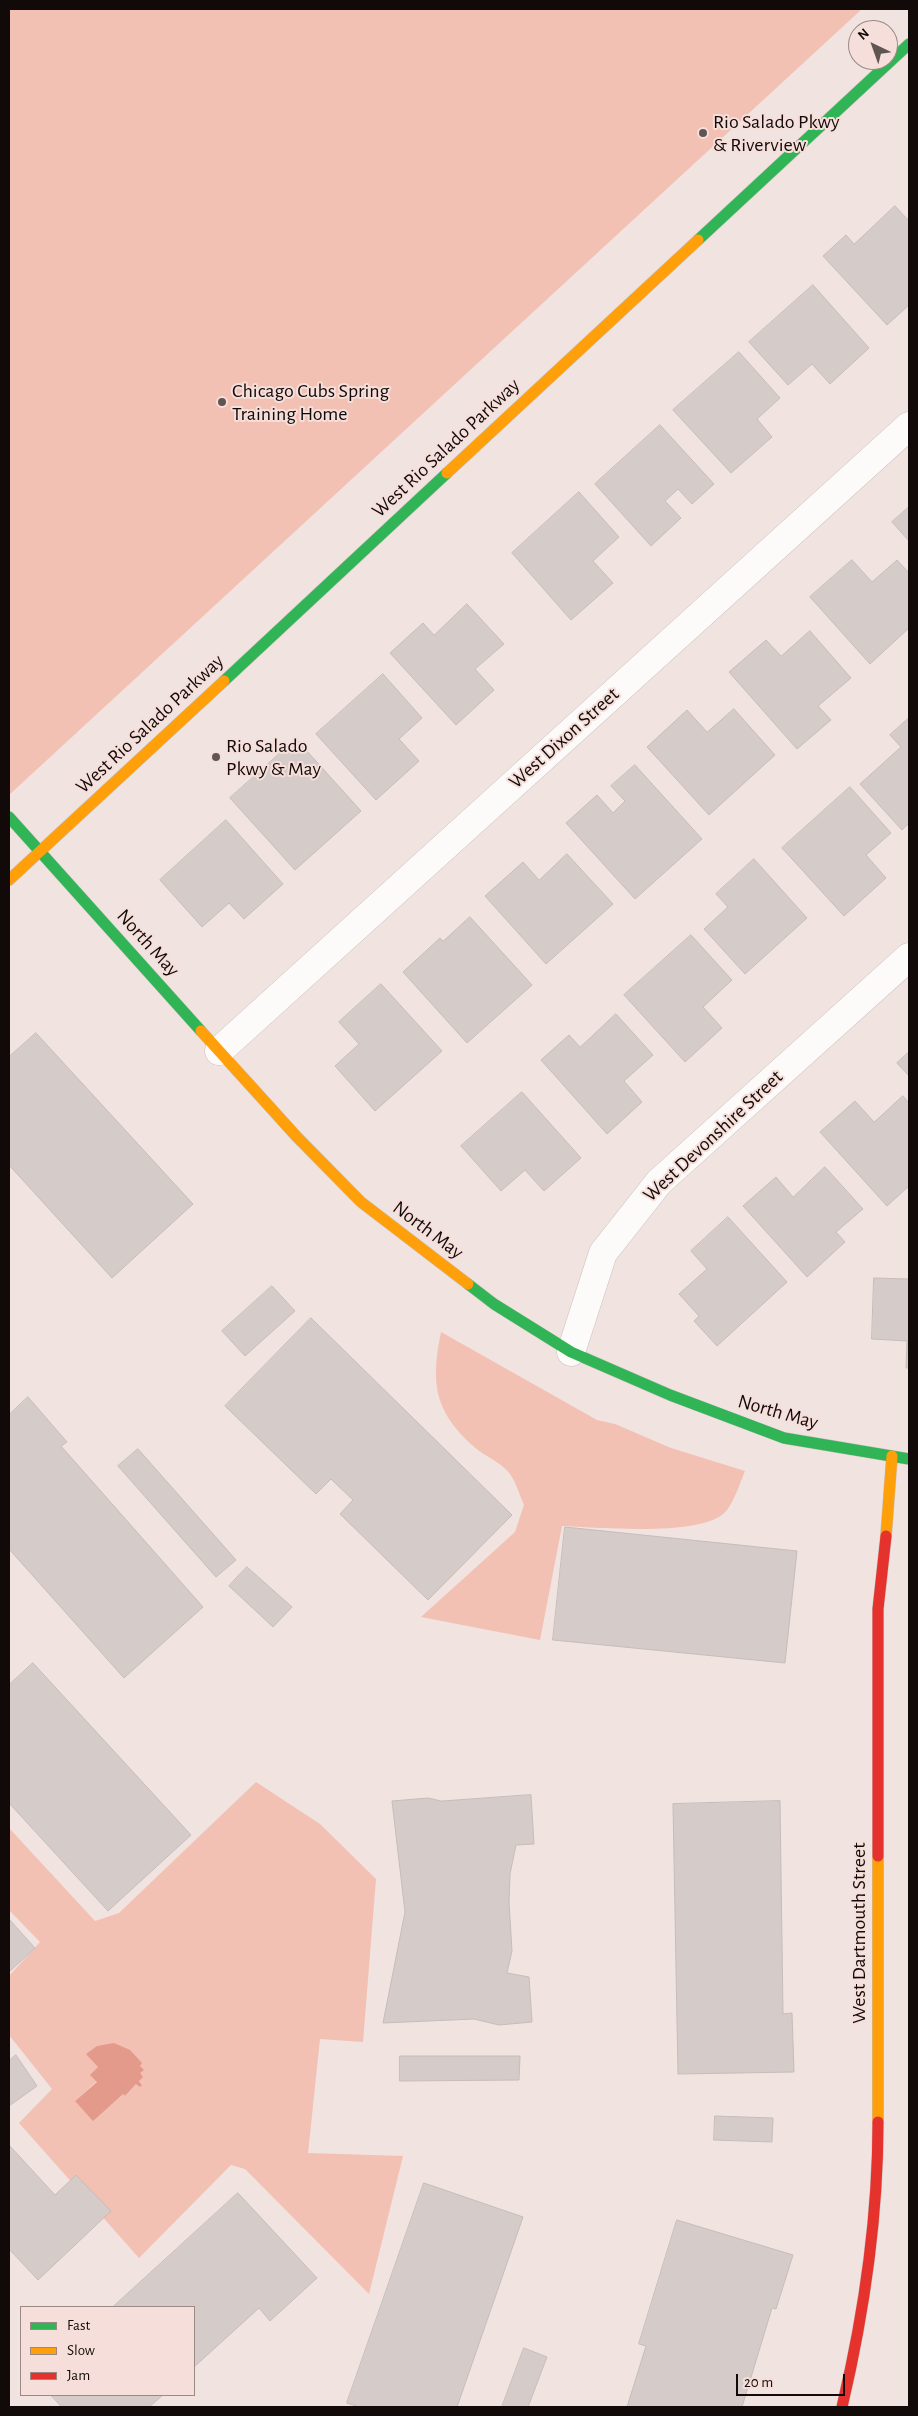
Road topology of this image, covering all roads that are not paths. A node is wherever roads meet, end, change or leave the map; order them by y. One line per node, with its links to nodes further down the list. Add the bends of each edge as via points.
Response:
1 (909, 44): 4 (street, West Rio Salado Parkway)
2 (909, 426): 7 (street, West Dixon Street)
3 (9, 817): 4 (street, North May)
4 (40, 852): 5 (street, West Rio Salado Parkway); 7 (street, North May)
5 (9, 880)
6 (909, 957): 8 (street, West Devonshire Street, via 659,1182 604,1253)
7 (219, 1051): 8 (street, North May, via 361,1202 494,1304)
8 (570, 1352): 9 (street, North May, via 670,1395 784,1438)
9 (892, 1456): 10 (street, North May); 11 (street, West Dartmouth Street, via 878,1609 878,2171 870,2256 852,2371)
10 (909, 1460)
11 (842, 2407)

